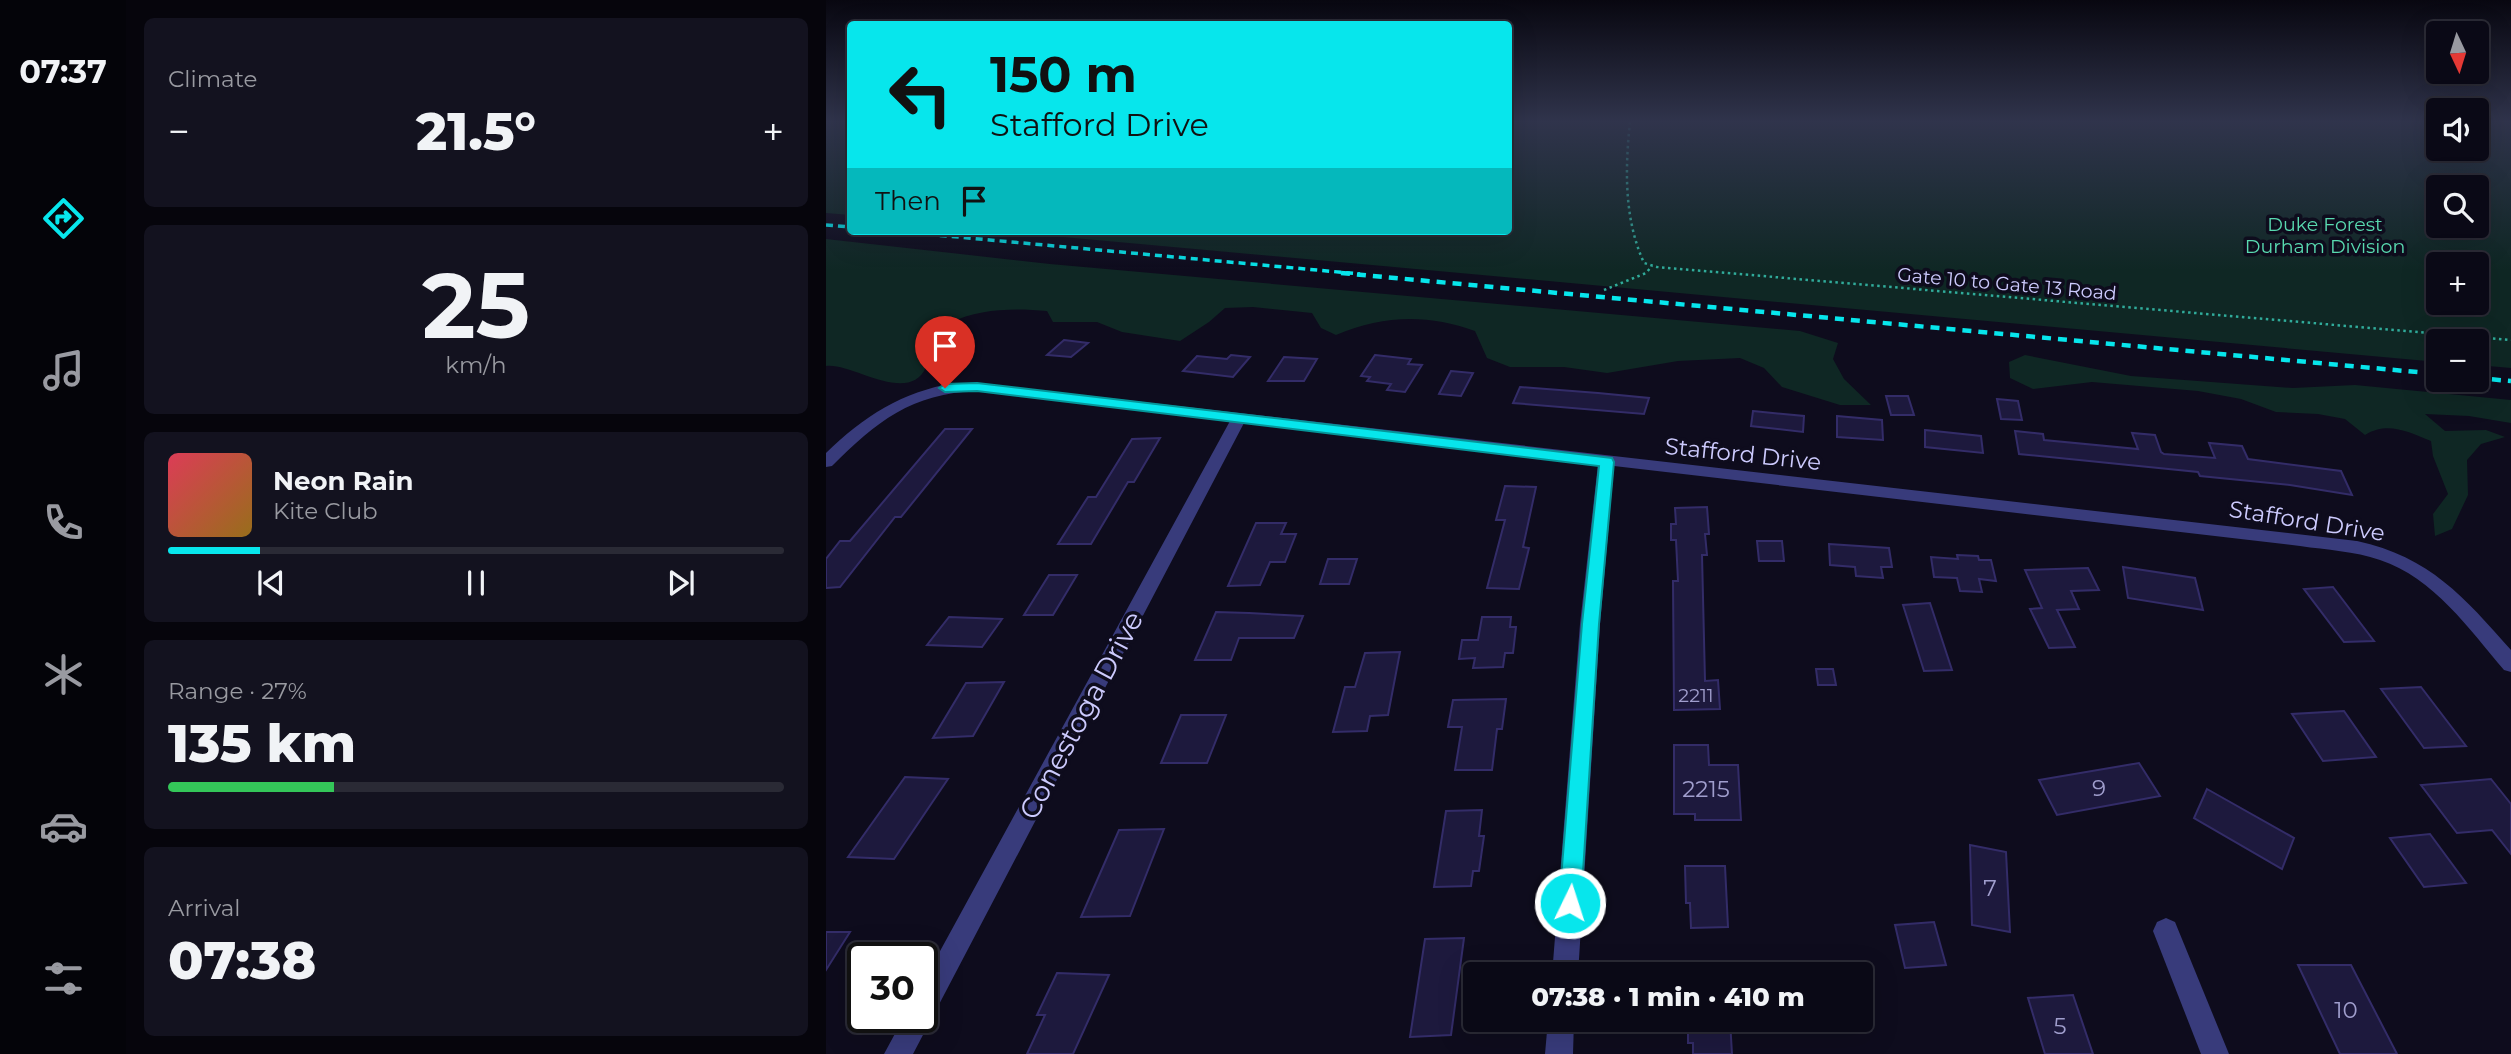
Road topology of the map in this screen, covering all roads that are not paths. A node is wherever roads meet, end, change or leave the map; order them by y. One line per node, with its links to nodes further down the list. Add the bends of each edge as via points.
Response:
1 (1238, 418): 2 (street, Stafford Drive, via 977,387 945,388 895,404); 3 (street, Stafford Drive); 7 (street, Conestoga Drive)
2 (826, 462)
3 (1606, 462): 4 (street, Stafford Drive, via 2364,549 2392,557 2433,581); 6 (street)
4 (2511, 664)
5 (2166, 931): 12 (street)
6 (1566, 962)
7 (938, 981)
8 (1561, 1032): 11 (street)
9 (910, 1033): 10 (street)
10 (898, 1054)
11 (1559, 1054)
12 (2215, 1054)

